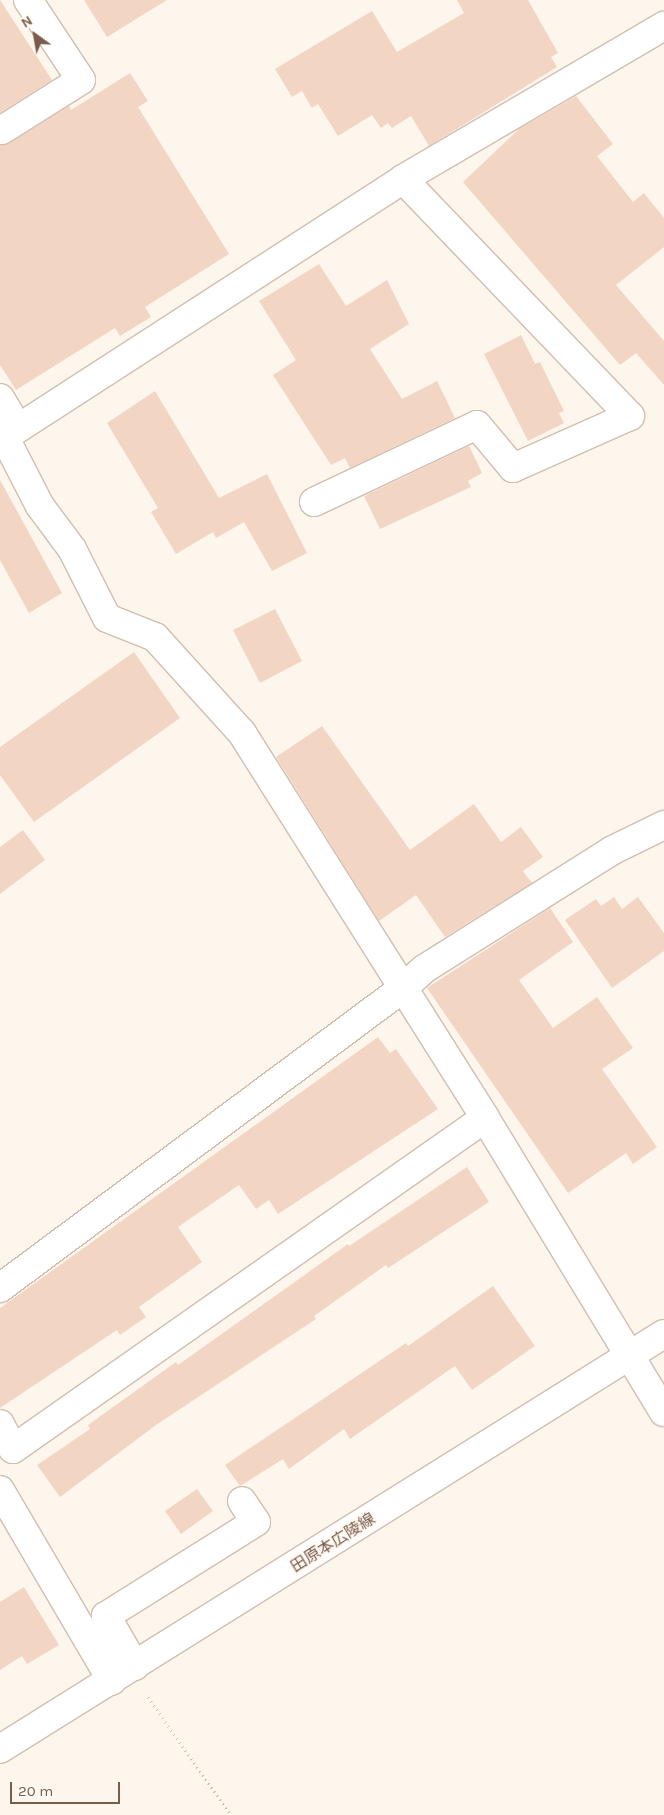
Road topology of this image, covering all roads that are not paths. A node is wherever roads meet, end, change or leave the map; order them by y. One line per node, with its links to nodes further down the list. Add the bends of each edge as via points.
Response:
1 (28, 0): 3 (street, via 81,80)
2 (664, 26): 4 (street)
3 (2, 130)
4 (403, 179): 6 (street); 7 (street, via 630,416 513,468 477,425)
5 (0, 398): 6 (street, via 9,412)
6 (2, 439): 9 (street, via 40,506 72,549 108,618 155,637 242,733)
7 (314, 502)
8 (664, 825): 9 (street, via 596,860 424,969)
9 (403, 988): 10 (street); 11 (street)
10 (485, 1118): 13 (street); 15 (street, via 13,1449)
11 (0, 1288)
12 (664, 1334): 13 (street, 田原本広陵線)
13 (630, 1356): 14 (street); 18 (street, 田原本広陵線)
14 (664, 1412)
15 (0, 1424)
16 (0, 1490): 18 (street)
17 (242, 1501): 18 (street, via 256,1522 106,1616)
18 (126, 1672): 19 (street, 田原本広陵線)
19 (0, 1749)

